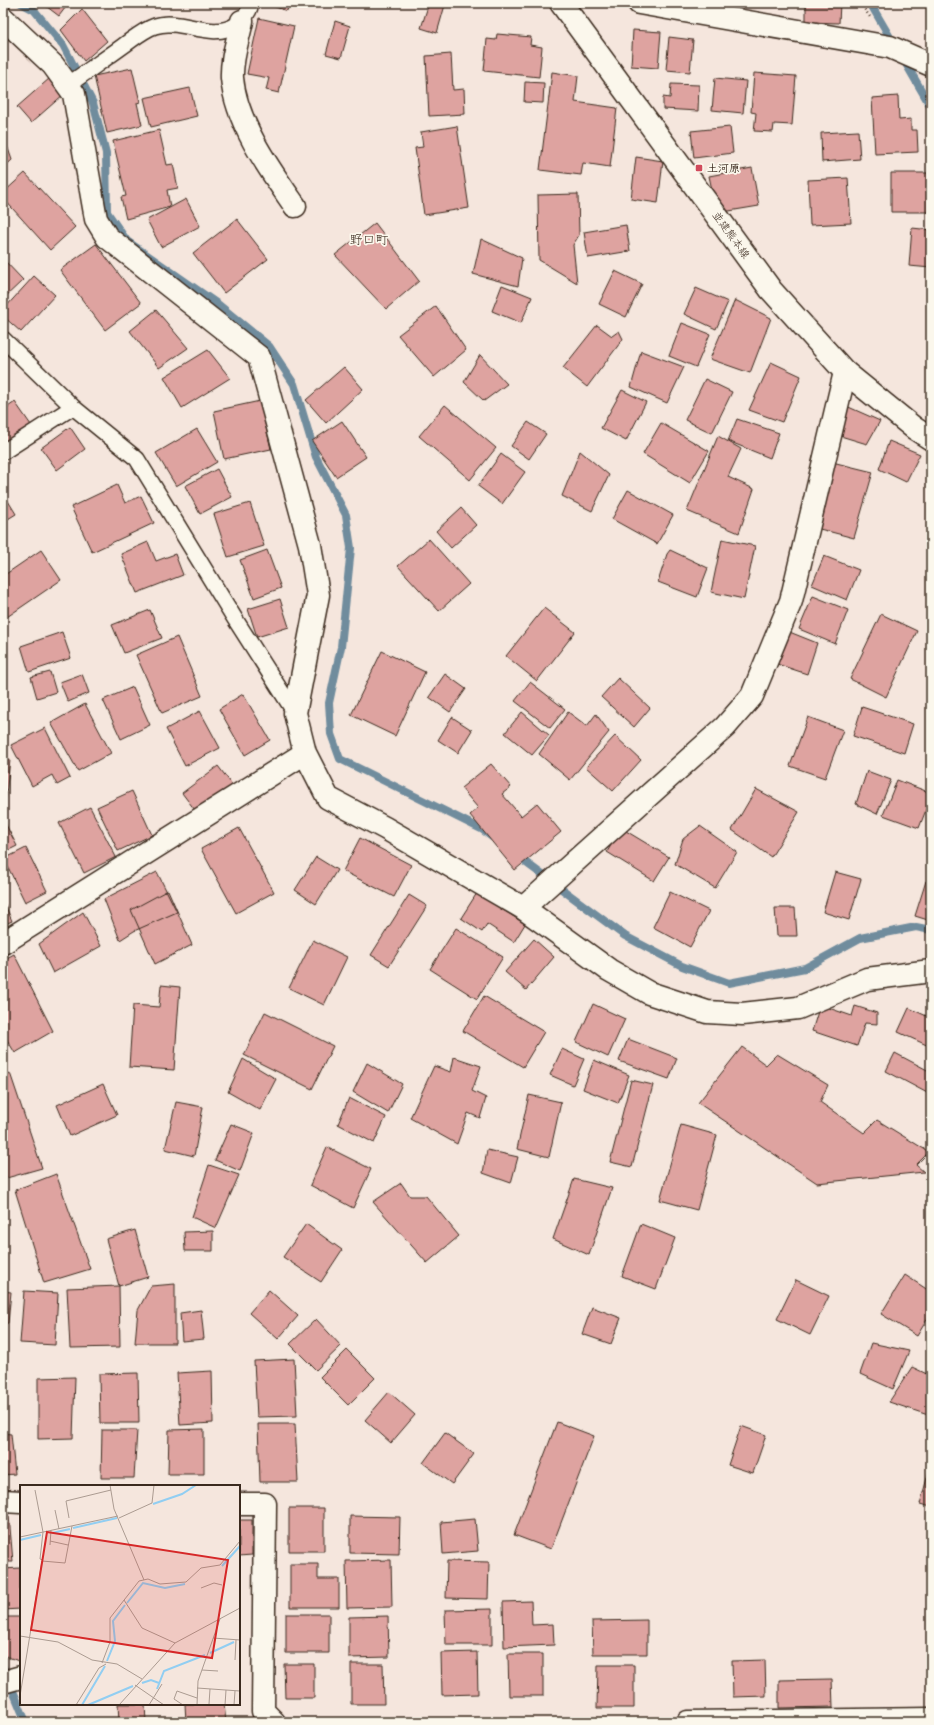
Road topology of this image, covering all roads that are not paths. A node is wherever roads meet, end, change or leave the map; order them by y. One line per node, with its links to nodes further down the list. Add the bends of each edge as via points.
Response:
1 (561, 3): 10 (street, 並建熊本線, via 771,290)
2 (639, 3): 4 (street)
3 (246, 12): 7 (lane, via 232,27 221,31 155,26); 8 (street, via 233,61 232,78 236,97 254,140)
4 (742, 12): 6 (street, via 890,47)
5 (3, 18): 7 (street, via 54,65)
6 (931, 65)
7 (68, 85): 14 (street, via 74,94 96,219 107,237 259,357 310,545 318,595)
8 (295, 206)
9 (3, 339): 11 (lane)
10 (845, 372): 12 (street, 並建熊本線); 16 (street, via 791,601 752,696 725,727)
11 (73, 407): 13 (lane); 14 (lane, via 137,459 234,619)
12 (931, 440)
13 (3, 452)
14 (295, 712): 15 (street)
15 (305, 753): 16 (street, via 328,798); 17 (street)
16 (523, 908): 18 (street, via 616,974 649,993 707,1012 742,1014 798,1008 867,979)
17 (3, 943)
18 (931, 971)
19 (3, 1501): 20 (street)
20 (20, 1502)
21 (240, 1504): 25 (street, via 265,1504 263,1711)
22 (20, 1677): 23 (street)
23 (3, 1682)
24 (931, 1719): 26 (street)
25 (270, 1720)
26 (688, 1722)

